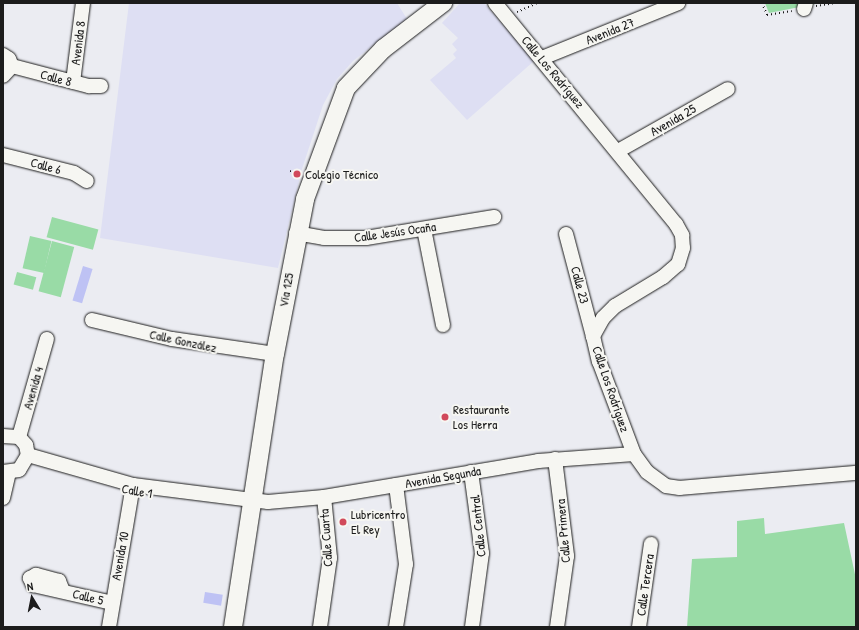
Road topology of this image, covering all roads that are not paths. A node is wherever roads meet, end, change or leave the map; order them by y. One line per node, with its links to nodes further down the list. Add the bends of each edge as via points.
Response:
1 (83, 3): 7 (street, Avenida 8)
2 (443, 3): 15 (main road, Vía 125, via 383,49 346,88 305,199)
3 (495, 3): 5 (street, Calle Los Rodríguez)
4 (678, 3): 5 (street, Avenida 27)
5 (542, 58): 10 (street, Calle Los Rodríguez)
6 (6, 66): 7 (street, Calle 8)
7 (74, 82): 8 (street, Calle 8)
8 (101, 86)
9 (728, 89): 10 (street, Avenida 25)
10 (618, 151): 19 (street, Calle Los Rodríguez, via 676,224 683,248 678,264 663,277 615,306 603,318)
11 (3, 155): 12 (street, Calle 6, via 74,173)
12 (87, 181)
13 (494, 218): 14 (street, Calle Jesús Ocaña)
14 (424, 229): 15 (street, Calle Jesús Ocaña, via 351,239); 18 (street)
15 (296, 234): 21 (main road, Vía 125)
16 (566, 234): 19 (street, Calle 23)
17 (92, 320): 21 (street, Calle González, via 172,340)
18 (443, 325)
19 (593, 336): 24 (street, Calle Los Rodríguez, via 599,361)
20 (47, 339): 23 (street, Avenida 4)
21 (275, 354): 34 (main road, Vía 125)
22 (3, 436): 23 (street)
23 (18, 437): 25 (street, via 26,444)
24 (634, 454): 26 (street, Avenida Segunda); 29 (street, Calle Los Rodríguez, via 653,479 672,487)
25 (27, 459): 27 (street); 31 (street, Calle 1)
26 (555, 460): 28 (street, Avenida Segunda); 43 (street, Calle Primera, via 567,556)
27 (6, 472): 33 (street)
28 (471, 472): 30 (street, Avenida Segunda); 42 (street, Calle Central, via 482,553)
29 (856, 473)
30 (396, 485): 32 (street, Avenida Segunda); 41 (street, via 406,551)
31 (132, 488): 34 (street, Calle 1); 37 (street, Avenida 10)
32 (324, 497): 34 (street, Avenida Segunda); 40 (street, Calle Cuarta, via 330,558)
33 (3, 498)
34 (251, 505): 39 (main road, Vía 125)
35 (651, 544): 44 (street, Calle Tercera)
36 (63, 592): 37 (street, Calle 5)
37 (112, 603): 38 (street, Avenida 10)
38 (109, 627)
39 (233, 627)
40 (320, 627)
41 (396, 627)
42 (472, 627)
43 (557, 627)
44 (639, 627)

